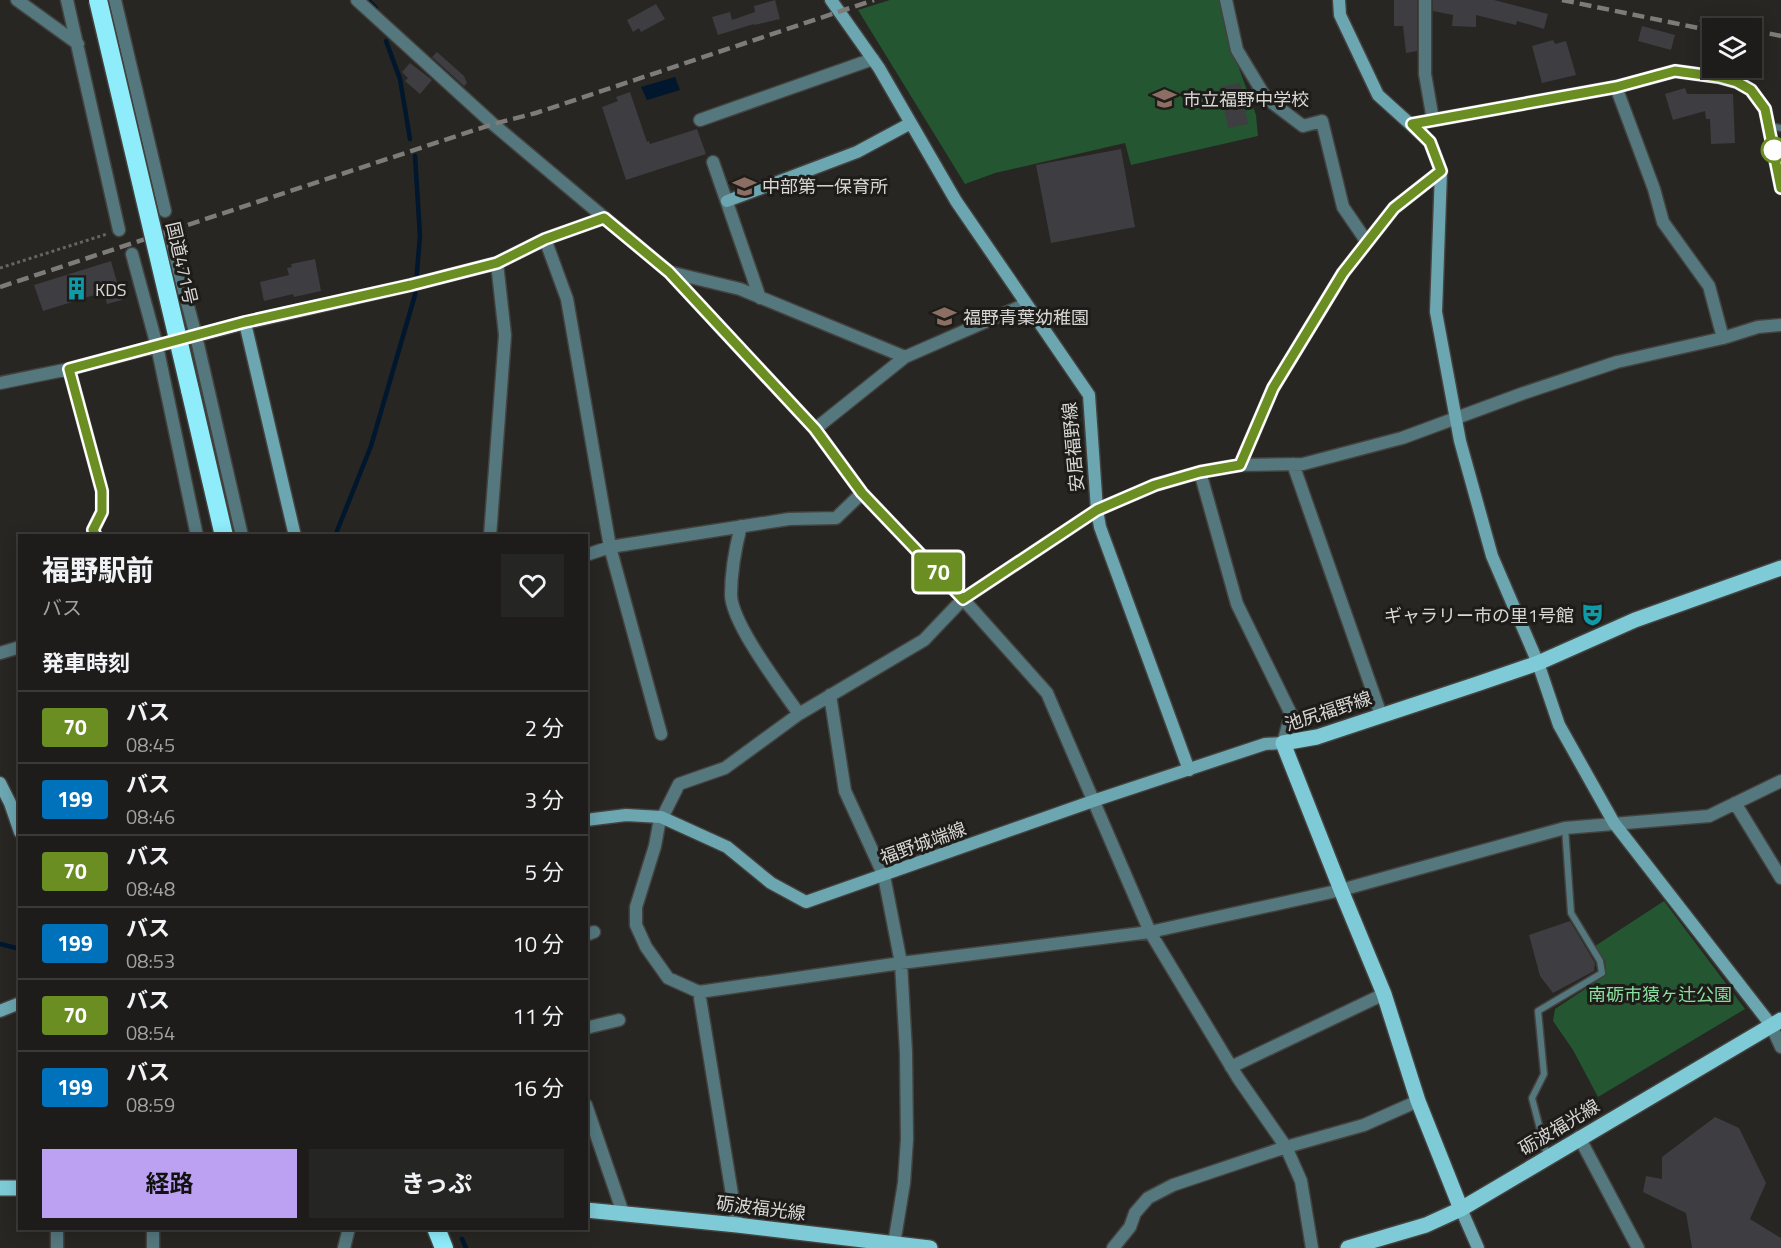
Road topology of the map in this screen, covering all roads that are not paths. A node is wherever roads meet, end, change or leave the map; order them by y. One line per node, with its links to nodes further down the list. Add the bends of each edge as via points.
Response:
1 (17, 0): 10 (street)
2 (67, 0): 10 (street)
3 (98, 0): 51 (highway, 国道471号, bridge)
4 (115, 0): 22 (street)
5 (357, 0): 23 (street)
6 (831, 0): 11 (street, 安居福野線)
7 (1226, 0): 27 (street, via 1237,50 1266,98 1302,126 1322,121 1343,207)
8 (1339, 0): 16 (street, via 1340,15 1378,95)
9 (1425, 0): 14 (street, via 1425,74)
10 (78, 44): 24 (street)
11 (873, 59): 13 (street); 15 (street, 安居福野線)
12 (1616, 87): 14 (street); 17 (street, via 1675,71 1719,77 1751,90); 36 (street, via 1663,222 1709,286)
13 (700, 120)
14 (1432, 120): 16 (street)
15 (911, 123): 21 (street, via 857,152); 32 (street, 安居福野線, via 956,201)
16 (1412, 124): 19 (street, via 1430,142)
17 (1775, 127): 20 (street)
18 (713, 162): 21 (street)
19 (1441, 171): 27 (street, via 1394,208); 41 (street, via 1436,312)
20 (1781, 188)
21 (727, 201): 31 (street)
22 (165, 211)
23 (604, 218): 26 (street); 30 (street)
24 (119, 230)
25 (169, 235): 35 (street)
26 (545, 239): 29 (street); 55 (street, via 567,299)
27 (1367, 242): 44 (street, via 1343,273 1273,388)
28 (132, 254): 37 (street)
29 (497, 263): 33 (street); 54 (street, via 505,335)
30 (669, 272): 31 (street, via 740,289); 42 (street)
31 (760, 298): 38 (street)
32 (1026, 304): 38 (street); 47 (street, 安居福野線, via 1089,395)
33 (245, 322): 35 (street); 53 (street)
34 (1781, 325): 36 (street, via 1758,327)
35 (196, 336): 37 (street); 52 (street)
36 (1723, 338): 41 (street, via 1617,362)
37 (157, 346): 39 (street); 50 (street)
38 (905, 357): 42 (street)
39 (69, 369): 40 (street); 49 (street, via 102,491 102,512 93,530)
40 (0, 384)
41 (1456, 418): 43 (street, via 1402,438); 61 (street, via 1492,556)
42 (815, 429): 46 (street)
43 (1293, 464): 44 (street); 64 (street)
44 (1240, 465): 45 (street)
45 (1200, 472): 47 (street, via 1155,485); 66 (street, via 1237,604 1291,714)
46 (862, 493): 48 (street, via 836,518); 58 (street)
47 (1097, 510): 58 (street); 67 (street, 安居福野線)
48 (741, 526): 55 (street); 63 (street, via 734,554 731,597 741,626)
49 (95, 534)
50 (197, 534)
51 (224, 534)
52 (242, 534)
53 (295, 534)
54 (490, 534)
55 (610, 547): 56 (street); 65 (street)
56 (588, 554)
57 (1781, 568): 61 (main road, 池尻福野線, via 1635,620)
58 (963, 599): 62 (street, via 924,640); 70 (street, via 1047,693)
59 (18, 648): 60 (street)
60 (0, 653)
61 (1538, 663): 64 (main road, 池尻福野線); 74 (street, via 1559,725)
62 (830, 695): 63 (street); 77 (street, via 845,791)
63 (798, 714): 72 (street, via 725,768 680,784)
64 (1381, 715): 66 (main road, 池尻福野線, via 1317,737)
65 (662, 734)
66 (1283, 743): 67 (street, 福野城端線, via 1265,744); 79 (main road, 池尻福野線)
67 (1189, 770): 70 (street, 福野城端線)
68 (1781, 781): 71 (street)
69 (0, 783): 75 (street)
70 (1093, 801): 77 (street, 福野城端線); 80 (street)
71 (1735, 803): 74 (street, via 1709,816); 78 (street)
72 (661, 817): 73 (street, 福野城端線, via 627,815); 77 (street, 福野城端線, via 727,847 771,884 806,902); 82 (street, via 636,907 636,926 668,978)
73 (588, 820)
74 (1614, 823): 76 (street); 87 (street)
75 (18, 826)
76 (1565, 828): 79 (street); 95 (lane, via 1570,914 1600,961 1602,973 1538,1011 1544,1074 1532,1098)
77 (884, 876): 81 (street)
78 (1781, 878)
79 (1341, 890): 80 (street); 83 (main road, 池尻福野線)
80 (1150, 932): 81 (street); 90 (street)
81 (901, 963): 82 (street); 107 (street, via 907,1139)
82 (699, 992): 101 (street)
83 (1384, 994): 90 (street); 91 (main road, 池尻福野線)
84 (18, 1004): 85 (street)
85 (0, 1011)
86 (619, 1020): 88 (street)
87 (1776, 1023): 89 (street); 93 (main road, 砺波福光線)
88 (588, 1028)
89 (1781, 1047)
90 (1231, 1067): 94 (street)
91 (1419, 1101): 94 (street, via 1364,1125); 98 (main road, 池尻福野線)
92 (588, 1111): 100 (street)
93 (1579, 1137): 95 (main road, 砺波福光線); 117 (street)
94 (1286, 1148): 113 (street, via 1173,1185 1148,1198); 114 (street, via 1301,1181)
95 (1547, 1156): 98 (main road, 砺波福光線)
96 (0, 1188): 97 (main road)
97 (18, 1188)
98 (1461, 1209): 115 (main road, 砺波福光線, via 1426,1225); 116 (street)
99 (588, 1210): 100 (main road, 砺波福光線)
100 (623, 1213): 101 (main road, 砺波福光線)
101 (737, 1225): 106 (main road, 砺波福光線)
102 (57, 1230): 108 (street)
103 (153, 1230): 109 (street)
104 (348, 1230): 110 (street)
105 (437, 1230): 111 (highway)
106 (851, 1243): 107 (main road, 砺波福光線)
107 (894, 1244): 112 (main road, 砺波福光線)
108 (57, 1248)
109 (153, 1248)
110 (344, 1248)
111 (444, 1248)
112 (930, 1248)
113 (1113, 1248)
114 (1312, 1248)
115 (1348, 1248)
116 (1478, 1248)
117 (1638, 1248)

